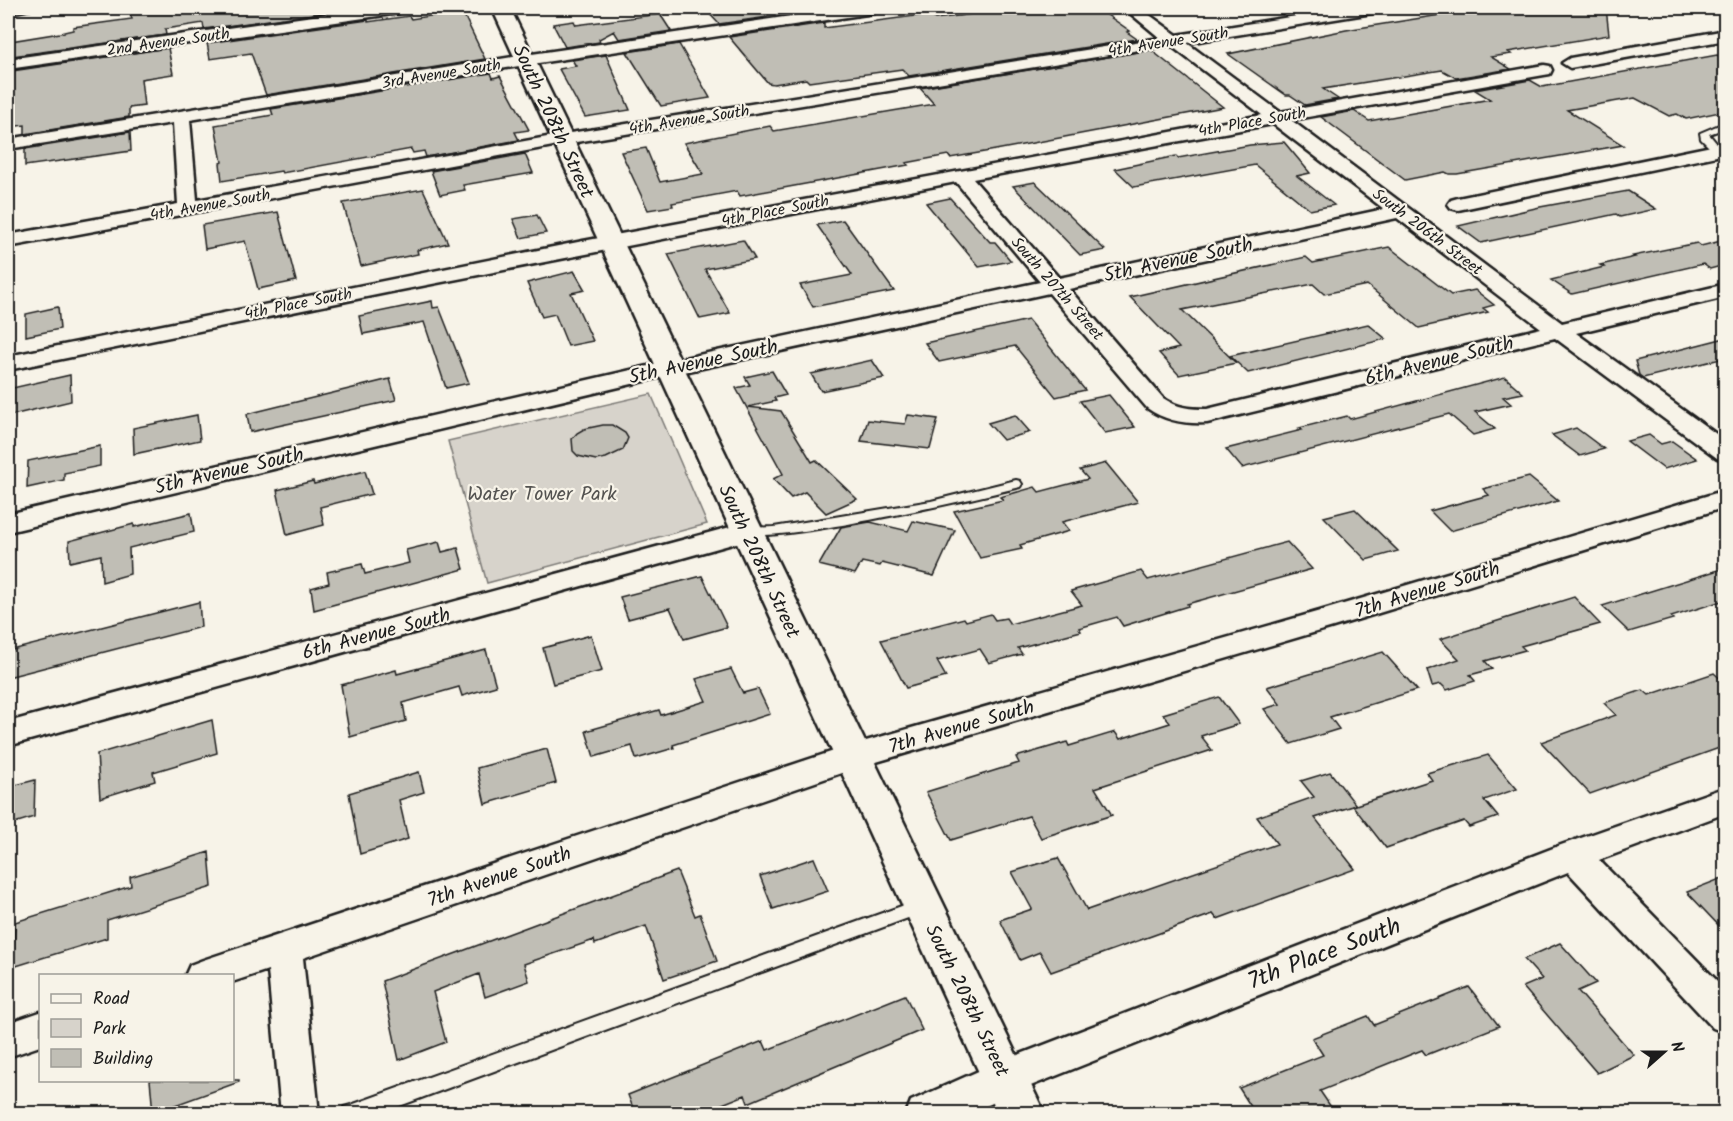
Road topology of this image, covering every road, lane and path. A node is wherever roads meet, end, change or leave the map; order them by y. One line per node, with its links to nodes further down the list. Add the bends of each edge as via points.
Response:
1 (33, 8): 7 (lane)
2 (399, 8): 12 (street, 2nd Avenue South)
3 (501, 8): 10 (street, South 208th Street)
4 (874, 8): 10 (street, 3rd Avenue South)
5 (1131, 8): 9 (street, South 206th Street)
6 (1372, 8): 9 (street, 4th Avenue South)
7 (8, 12)
8 (1725, 35): 11 (street)
9 (1174, 40): 15 (street, South 206th Street); 17 (street, 4th Avenue South)
10 (525, 60): 14 (street, 3rd Avenue South); 17 (street, South 208th Street)
11 (1570, 63)
12 (8, 64)
13 (1544, 70): 15 (street, 4th Place South)
14 (181, 116): 18 (street, 3rd Avenue South); 22 (street)
15 (1276, 117): 20 (street, 4th Place South); 23 (street, South 206th Street)
16 (1725, 125): 19 (lane, via 1704,133)
17 (564, 139): 22 (street, 4th Avenue South); 25 (street, South 208th Street)
18 (8, 144)
19 (1718, 154): 21 (street)
20 (960, 175): 25 (street, 4th Place South); 26 (street, South 207th Street)
21 (1458, 204)
22 (189, 208): 24 (street, 4th Avenue South)
23 (1401, 211): 26 (street, 5th Avenue South); 28 (street, South 206th Street)
24 (8, 241)
25 (611, 241): 29 (street, 4th Place South); 30 (street, South 208th Street)
26 (1057, 286): 30 (street, 5th Avenue South); 31 (street, South 207th Street)
27 (1725, 290): 28 (street, 6th Avenue South)
28 (1559, 331): 31 (street, 6th Avenue South, via 1208,416 1189,417 1164,410); 32 (street, South 206th Street)
29 (8, 363)
30 (670, 368): 35 (street, 5th Avenue South); 36 (street, South 208th Street)
31 (1155, 403)
32 (1725, 453)
33 (1016, 484): 36 (lane, via 931,505 774,531)
34 (1725, 498): 38 (street, 7th Avenue South)
35 (8, 524)
36 (745, 532): 37 (street, 6th Avenue South); 38 (street, South 208th Street)
37 (8, 734)
38 (852, 758): 41 (street, South 208th Street); 42 (street, 7th Avenue South)
39 (1725, 800): 40 (street, 7th Place South)
40 (1573, 855): 44 (street); 47 (street, 7th Place South)
41 (923, 906): 47 (street, South 208th Street); 49 (lane)
42 (284, 949): 43 (street, 7th Avenue South); 48 (street)
43 (206, 974)
44 (1725, 1016)
45 (39, 1029): 46 (street)
46 (8, 1040)
47 (1005, 1078): 50 (street, 7th Place South); 51 (street, South 208th Street)
48 (300, 1113)
49 (351, 1113)
50 (925, 1113)
51 (1022, 1113)

